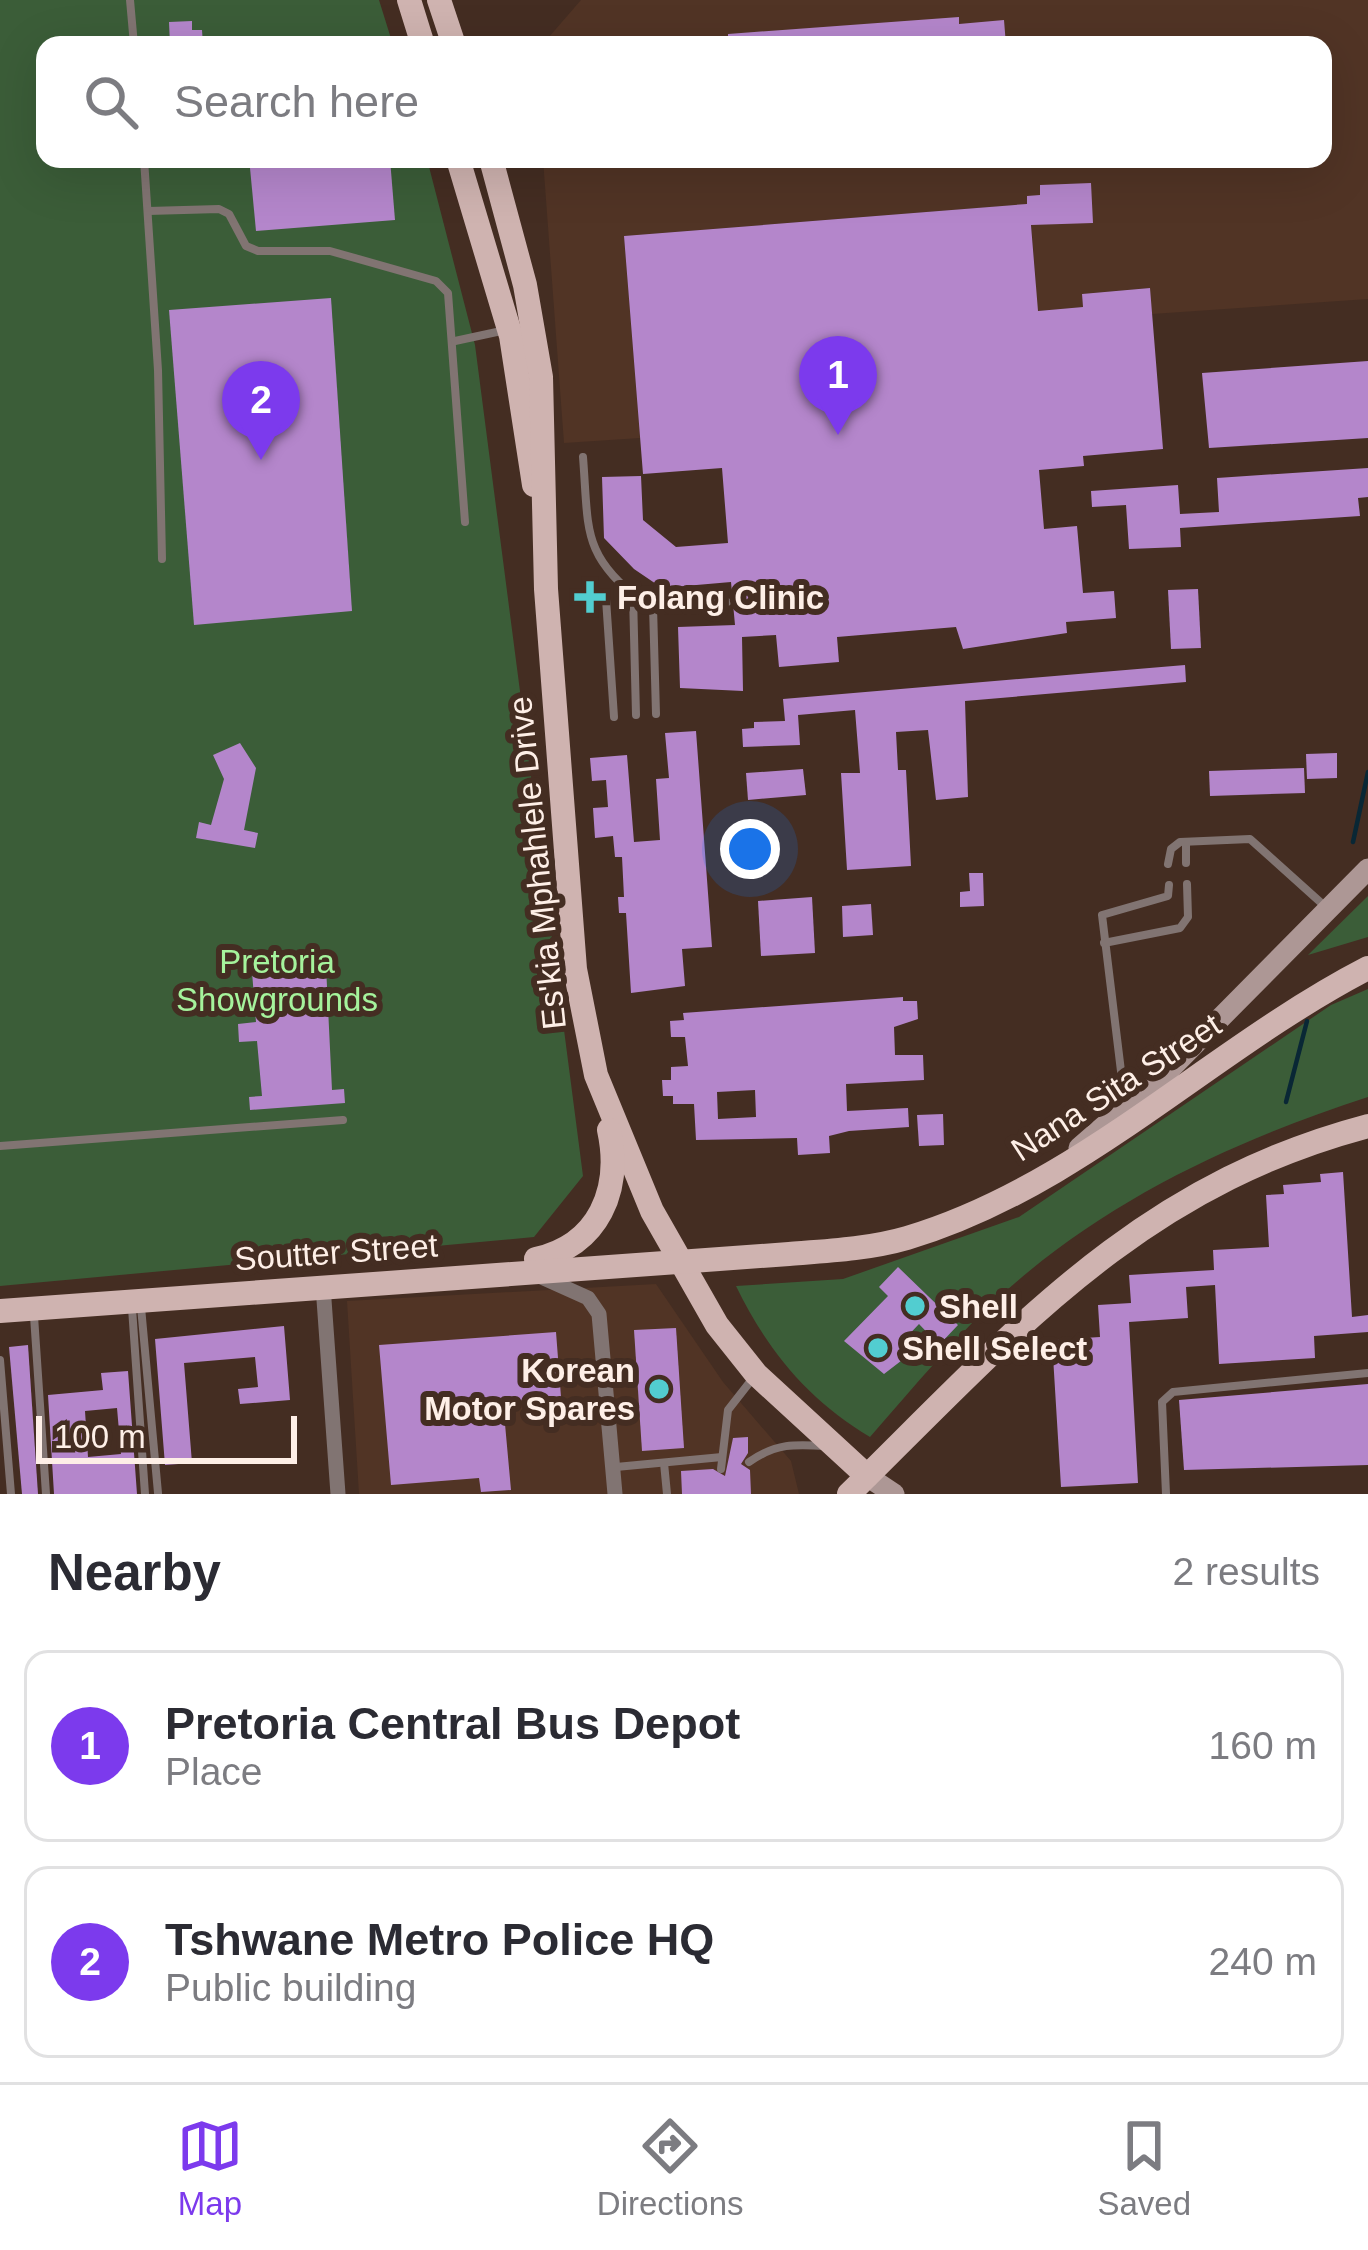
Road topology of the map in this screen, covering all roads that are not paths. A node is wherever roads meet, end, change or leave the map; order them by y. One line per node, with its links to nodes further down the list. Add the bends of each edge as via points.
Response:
1 (130, 0): 3 (lane)
2 (409, 0): 4 (main road)
3 (133, 36)
4 (420, 36)
5 (144, 168): 8 (lane)
6 (461, 168): 9 (main road)
7 (492, 168): 14 (main road, Es'kia Mphahlele Drive, via 541,377)
8 (148, 211): 10 (lane, via 219,209 258,251 330,251 436,281 448,293); 13 (lane)
9 (509, 329): 10 (lane); 14 (main road)
10 (455, 341): 12 (lane)
11 (583, 457): 15 (lane, via 595,554)
12 (465, 522)
13 (162, 559)
14 (546, 589): 31 (main road, Es'kia Mphahlele Drive, via 574,969)
15 (633, 595): 18 (lane); 20 (lane)
16 (606, 599): 21 (lane)
17 (727, 602): 18 (lane)
18 (653, 606): 19 (lane)
19 (656, 714)
20 (636, 716)
21 (614, 717)
22 (1186, 842): 23 (lane); 24 (lane, via 1171,849); 28 (lane, via 1261,843)
23 (1186, 863)
24 (1168, 864)
25 (1368, 869): 28 (street)
26 (1187, 884): 29 (lane, via 1188,917 1180,928)
27 (1169, 885): 29 (lane, via 1168,896 1104,911)
28 (1328, 909): 32 (street)
29 (1104, 943): 32 (lane)
30 (1368, 968): 37 (main road, Nana Sita Street)
31 (596, 1075): 38 (main road, Es'kia Mphahlele Drive); 40 (main road, via 613,1161 597,1222 558,1254)
32 (1126, 1105): 37 (street)
33 (343, 1120): 36 (lane)
34 (1368, 1126): 35 (lane); 54 (main road, via 1234,1173 1117,1244 1042,1305)
35 (1368, 1137)
36 (0, 1146)
37 (1048, 1176): 38 (main road, Nana Sita Street, via 904,1238 789,1255)
38 (677, 1258): 39 (main road, Soutter Street); 47 (main road, Es'kia Mphahlele Drive)
39 (525, 1270): 40 (main road, Soutter Street); 52 (street, via 588,1298 599,1314)
40 (459, 1276): 41 (main road, Soutter Street)
41 (323, 1286): 42 (main road, Soutter Street); 59 (street)
42 (136, 1300): 43 (main road, Soutter Street); 55 (lane); 58 (lane)
43 (33, 1308): 44 (main road, Soutter Street); 57 (lane)
44 (0, 1311)
45 (0, 1360): 56 (lane)
46 (1368, 1372): 63 (lane, via 1173,1392 1162,1402)
47 (756, 1374): 48 (main road, Es'kia Mphahlele Drive); 49 (lane, via 728,1410)
48 (832, 1447): 50 (lane, via 769,1448); 54 (main road, Es'kia Mphahlele Drive)
49 (722, 1457): 51 (lane); 53 (lane)
50 (749, 1462)
51 (664, 1463): 52 (lane); 61 (lane)
52 (613, 1468): 60 (street)
53 (721, 1469)
54 (858, 1485): 62 (street)
55 (158, 1493)
56 (11, 1494)
57 (46, 1494)
58 (145, 1494)
59 (338, 1494)
60 (615, 1494)
61 (667, 1494)
62 (894, 1494)
63 (1166, 1494)

